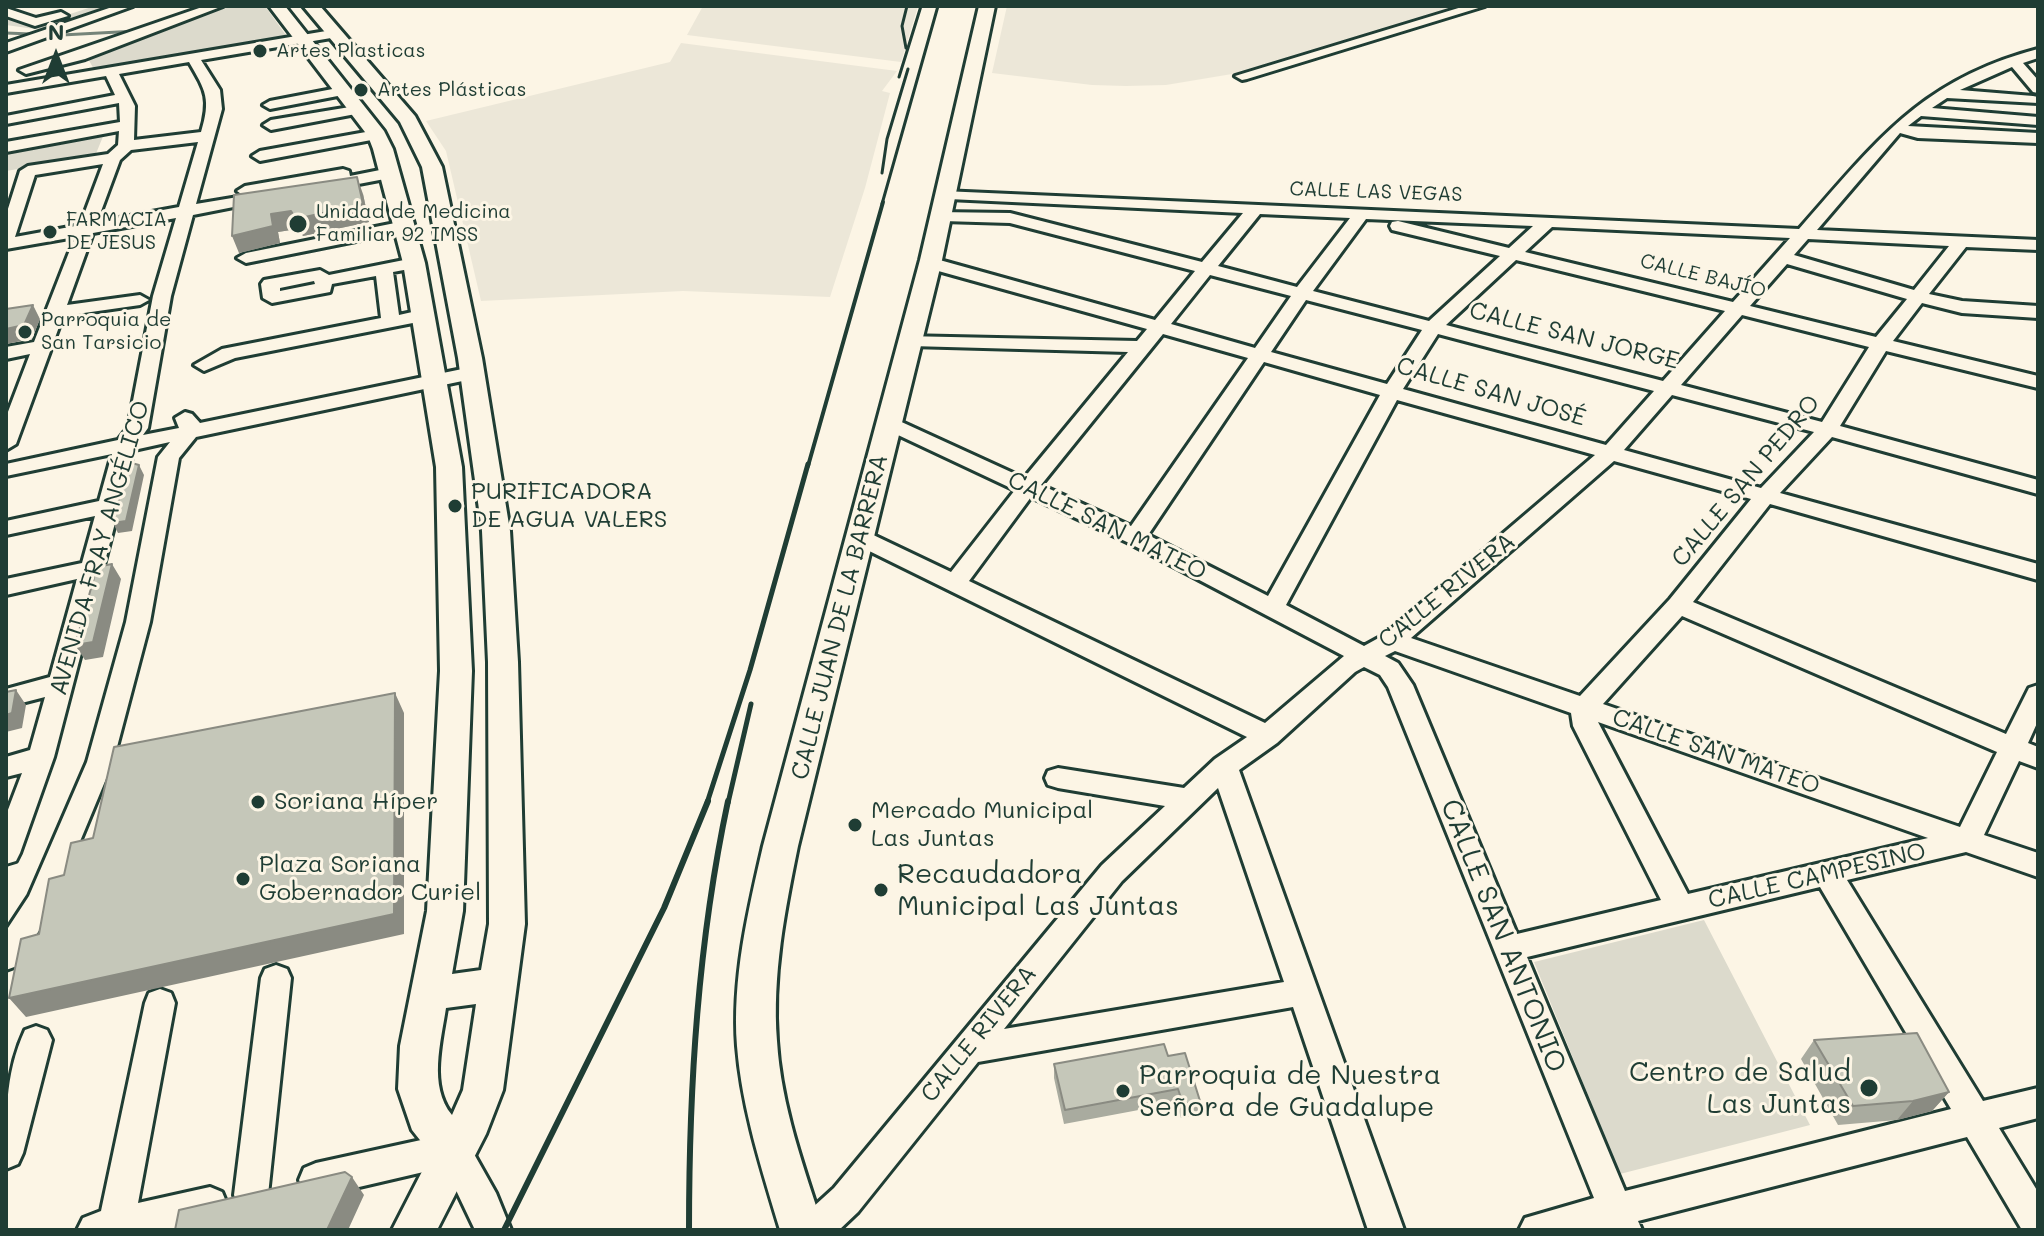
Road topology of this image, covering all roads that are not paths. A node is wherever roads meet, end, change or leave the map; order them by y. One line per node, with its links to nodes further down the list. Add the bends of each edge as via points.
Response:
1 (42, 6): 9 (street)
2 (94, 6): 12 (street)
3 (127, 6): 11 (street)
4 (217, 6): 10 (street)
5 (277, 6): 18 (main road)
6 (311, 6): 14 (main road)
7 (987, 6): 50 (main road, CALLE JUAN DE LA BARRERA)
8 (1479, 6): 26 (street)
9 (10, 13): 12 (street)
10 (172, 22): 11 (street); 16 (street)
11 (75, 23): 12 (street)
12 (44, 26): 13 (street); 15 (street)
13 (6, 28)
14 (332, 34): 18 (street); 88 (main road, via 408,120 424,147)
15 (33, 40): 16 (street); 17 (street)
16 (114, 43): 23 (street)
17 (7, 45)
18 (306, 49): 20 (street); 30 (main road)
19 (2038, 53): 21 (street, CALLE RIVERA)
20 (193, 58): 24 (street); 42 (street, AVENIDA FRAY ANGÉLICO, via 213,90 215,109)
21 (2013, 62): 22 (street); 29 (street); 31 (street, CALLE RIVERA)
22 (2038, 65)
23 (50, 66): 25 (street); 27 (street)
24 (111, 72): 27 (street); 32 (street)
25 (6, 74)
26 (1242, 76)
27 (58, 80): 28 (street)
28 (6, 89)
29 (2036, 90): 31 (street)
30 (343, 91): 33 (street); 34 (main road)
31 (1944, 93): 35 (street, CALLE RIVERA)
32 (124, 98): 36 (street); 38 (street)
33 (270, 105)
34 (356, 110): 39 (street); 41 (main road)
35 (1917, 111): 37 (street); 40 (street, CALLE RIVERA)
36 (6, 120)
37 (2038, 121)
38 (126, 125): 44 (street); 45 (street)
39 (271, 125)
40 (1897, 128): 43 (street); 57 (street, CALLE RIVERA)
41 (377, 135): 46 (street, via 319,151); 48 (main road)
42 (207, 136): 44 (street); 51 (street, AVENIDA FRAY ANGÉLICO)
43 (2038, 138)
44 (126, 146): 47 (street)
45 (6, 147)
46 (260, 156)
47 (113, 158): 55 (street); 58 (street, via 28,171)
48 (389, 169): 51 (street); 56 (main road)
49 (1130, 203): 50 (street, CALLE LAS VEGAS); 52 (street, CALLE LAS VEGAS); 59 (street)
50 (946, 205): 59 (street, CALLE SAN JORGE); 66 (main road, CALLE JUAN DE LA BARRERA)
51 (187, 206): 55 (street); 97 (street, AVENIDA FRAY ANGÉLICO)
52 (1255, 209): 53 (street, CALLE LAS VEGAS); 68 (street)
53 (1359, 215): 54 (street, CALLE LAS VEGAS); 62 (street, CALLE BAJÍO); 70 (street)
54 (1549, 221): 57 (street, CALLE LAS VEGAS); 62 (street)
55 (88, 225): 58 (street); 74 (street)
56 (405, 226): 64 (street); 65 (main road)
57 (1802, 234): 60 (street, CALLE LAS VEGAS); 63 (street, CALLE RIVERA)
58 (7, 238)
59 (1095, 240): 68 (street, CALLE SAN JORGE)
60 (1962, 241): 61 (street, CALLE LAS VEGAS); 71 (street, CALLE SAN PEDRO)
61 (2038, 245)
62 (1514, 253): 73 (street, CALLE BAJÍO); 80 (street)
63 (1783, 257): 71 (street); 73 (street, CALLE RIVERA)
64 (246, 258)
65 (414, 263): 67 (street); 77 (main road)
66 (930, 263): 79 (street, CALLE SAN JOSÉ); 81 (main road, CALLE JUAN DE LA BARRERA)
67 (384, 268): 69 (street, via 323,281 324,288 272,298); 78 (street)
68 (1206, 268): 70 (street, CALLE SAN JORGE); 79 (street)
69 (271, 291)
70 (1302, 293): 80 (street, CALLE SAN JORGE); 86 (street)
71 (1918, 296): 76 (street, via 1962,307); 82 (street, CALLE SAN PEDRO)
72 (140, 300): 74 (street)
73 (1738, 307): 82 (street, CALLE BAJÍO); 91 (street, CALLE RIVERA)
74 (56, 310): 75 (street); 83 (street)
75 (32, 312)
76 (2038, 312)
77 (421, 316): 78 (street); 89 (main road)
78 (391, 322): 87 (street, via 229,353)
79 (1158, 325): 84 (street); 86 (street, CALLE SAN JOSÉ)
80 (1433, 327): 91 (street, CALLE SAN JORGE); 92 (street)
81 (911, 340): 84 (street); 94 (main road, CALLE JUAN DE LA BARRERA)
82 (1881, 343): 90 (street, CALLE BAJÍO); 96 (street, CALLE SAN PEDRO)
83 (44, 346): 85 (street); 93 (street)
84 (1140, 347): 101 (street)
85 (6, 353)
86 (1260, 354): 92 (street, CALLE SAN JOSÉ); 107 (street)
87 (204, 365)
88 (471, 366): 89 (street); 116 (main road, via 496,531)
89 (431, 373): 95 (street); 117 (main road, via 449,467)
90 (2038, 382)
91 (1666, 387): 96 (street, CALLE SAN JORGE); 99 (street, CALLE RIVERA)
92 (1392, 391): 99 (street, CALLE SAN JOSÉ); 113 (street)
93 (15, 398): 98 (street)
94 (888, 423): 101 (street, CALLE SAN MATEO); 106 (main road, CALLE JUAN DE LA BARRERA)
95 (187, 425): 97 (street); 135 (street, AVENIDA FRAY ANGÉLICO, via 169,457 138,622 100,762 41,902)
96 (1828, 429): 102 (street, CALLE SAN JORGE); 103 (street, CALLE SAN PEDRO)
97 (132, 437): 98 (street); 100 (street); 104 (street, AVENIDA FRAY ANGÉLICO)
98 (11, 449)
99 (1611, 452): 103 (street, CALLE SAN JOSÉ); 114 (street, CALLE RIVERA)
100 (6, 470)
101 (1028, 487): 107 (street, CALLE SAN MATEO); 110 (street)
102 (2038, 487)
103 (1765, 496): 109 (street, CALLE SAN JOSÉ); 112 (street, CALLE SAN PEDRO)
104 (108, 506): 105 (street); 108 (street, AVENIDA FRAY ANGÉLICO)
105 (6, 528)
106 (859, 537): 110 (street); 153 (main road, CALLE JUAN DE LA BARRERA, via 764,923 757,1000 765,1112)
107 (1135, 537): 113 (street, CALLE SAN MATEO)
108 (94, 568): 111 (street); 118 (street, AVENIDA FRAY ANGÉLICO)
109 (2038, 572)
110 (954, 584): 122 (street)
111 (6, 587)
112 (1678, 605): 121 (street, CALLE SAN PEDRO); 123 (street)
113 (1273, 608): 115 (street, CALLE SAN MATEO)
114 (1393, 641): 115 (street, CALLE RIVERA); 121 (street, CALLE SAN MATEO)
115 (1365, 656): 122 (street, CALLE RIVERA, via 1346,666); 134 (street, CALLE SAN ANTONIO, via 1389,669 1400,685)
116 (503, 662): 117 (main road); 137 (main road, via 507,924)
117 (456, 671): 139 (main road, via 445,911)
118 (61, 683): 120 (street); 124 (street, AVENIDA FRAY ANGÉLICO)
119 (2038, 694): 123 (street)
120 (6, 698)
121 (1586, 706): 129 (street, CALLE SAN MATEO); 133 (street, via 1586,726)
122 (1268, 736): 125 (street, CALLE RIVERA)
123 (2025, 753): 129 (street)
124 (41, 757): 126 (street); 130 (street, AVENIDA FRAY ANGÉLICO)
125 (1224, 766): 128 (street, CALLE RIVERA); 138 (street)
126 (6, 767)
127 (1058, 778): 128 (street)
128 (1189, 799): 142 (street, CALLE RIVERA, via 1112,873)
129 (1968, 840): 131 (street, CALLE SAN MATEO); 132 (street, CALLE CAMPESINO)
130 (7, 850)
131 (2038, 865)
132 (1827, 873): 133 (street, CALLE CAMPESINO); 144 (street)
133 (1680, 908): 134 (street, CALLE CAMPESINO)
134 (1508, 949): 148 (street, CALLE SAN ANTONIO)
135 (6, 957)
136 (276, 978): 147 (street)
137 (498, 985): 139 (main road); 145 (main road, via 483,1090)
138 (1303, 992): 142 (street); 155 (street)
139 (431, 993): 145 (main road, via 418,1089 427,1116)
140 (160, 1003): 150 (street)
141 (36, 1040): 146 (street)
142 (966, 1050): 154 (street, CALLE RIVERA, via 846,1200)
143 (2038, 1103): 144 (street)
144 (1975, 1119): 148 (street); 149 (street)
145 (453, 1149): 147 (street); 151 (main road); 152 (street)
146 (6, 1153)
147 (251, 1195): 150 (street)
148 (1620, 1220): 156 (street)
149 (2038, 1224)
150 (106, 1228)
151 (414, 1230)
152 (493, 1230)
153 (802, 1230)
154 (813, 1230)
155 (1386, 1230)
156 (1537, 1230)

